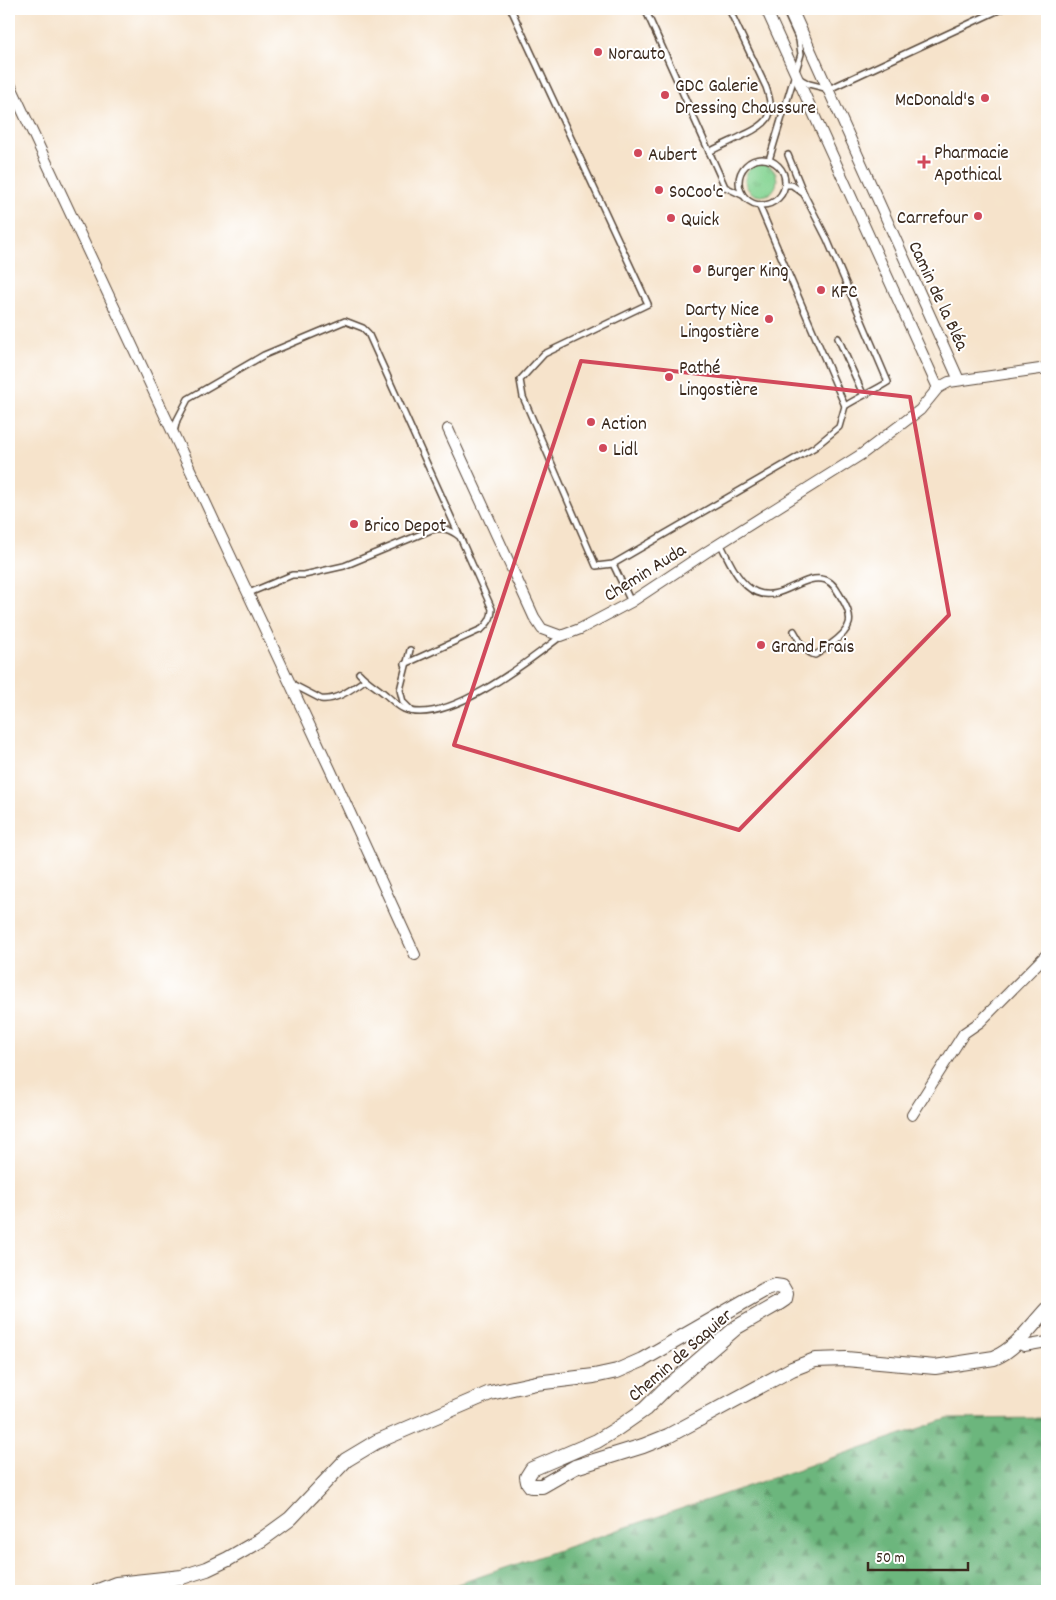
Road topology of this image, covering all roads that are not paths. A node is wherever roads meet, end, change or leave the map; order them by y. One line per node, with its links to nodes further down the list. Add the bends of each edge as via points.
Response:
1 (512, 9): 28 (lane, via 648,304 544,354 520,380 523,397 596,566)
2 (645, 9): 11 (lane)
3 (729, 9): 11 (lane, via 770,96 771,110 762,126)
4 (766, 9): 8 (street, Camin de la Bléa)
5 (785, 9): 8 (lane, via 799,40)
6 (792, 9): 10 (street, Camin de la Bléa)
7 (1001, 9): 10 (lane)
8 (798, 75): 10 (lane, via 809,84); 13 (lane); 21 (street, Camin de la Bléa)
9 (9, 82): 25 (street)
10 (829, 89): 20 (street, Camin de la Bléa)
11 (708, 152): 16 (lane, via 725,187)
12 (788, 155): 15 (lane)
13 (769, 160): 14 (lane, via 781,169); 16 (lane, via 755,161 743,169 739,182)
14 (785, 185): 15 (lane, via 792,185); 17 (lane, via 779,198)
15 (804, 194): 22 (lane, via 827,239 888,382)
16 (742, 195): 17 (lane)
17 (759, 205): 23 (lane)
18 (838, 338): 22 (lane)
19 (1047, 368): 20 (street, Camin de la Bléa)
20 (959, 380): 21 (street)
21 (938, 388): 27 (street, Chemin Auda, via 920,410 862,454)
22 (863, 394): 23 (lane)
23 (845, 406): 28 (lane, via 839,427 815,447)
24 (448, 429): 32 (street, via 534,617 542,629)
25 (174, 433): 26 (lane, via 188,398 264,355 345,321 368,333); 29 (street)
26 (460, 537): 29 (lane, via 446,528 431,530 344,566 304,575 292,574); 34 (lane, via 492,609 490,619 482,629)
27 (720, 543): 30 (street, Chemin Auda); 31 (lane, via 741,580 759,593 771,595 819,578 834,585 850,619 844,634 815,655 805,649)
28 (613, 564): 30 (lane)
29 (248, 593): 37 (street)
30 (631, 602): 32 (street, Chemin Auda)
31 (794, 632)
32 (560, 636): 38 (lane, via 468,699 446,708)
33 (410, 650): 34 (lane)
34 (405, 664): 38 (lane, via 400,694)
35 (359, 673): 36 (lane)
36 (365, 680): 37 (lane, via 327,700); 38 (lane, via 404,709)
37 (291, 684): 40 (street)
38 (413, 711)
39 (1047, 954): 41 (street, via 980,1022 964,1033)
40 (416, 955)
41 (912, 1115)
42 (1047, 1309): 43 (street, Chemin de Saquier)
43 (1016, 1342): 44 (street, via 1024,1346); 45 (street, Chemin de Saquier, via 994,1358 948,1366 815,1360 792,1369 668,1436 575,1467 542,1486 531,1486 528,1474 538,1465 597,1440 632,1419 737,1327 785,1299 782,1287 775,1286 617,1371 490,1393 376,1442 346,1460 290,1519 261,1540 207,1568 172,1578 116,1584)
44 (1047, 1342)
45 (98, 1591)

